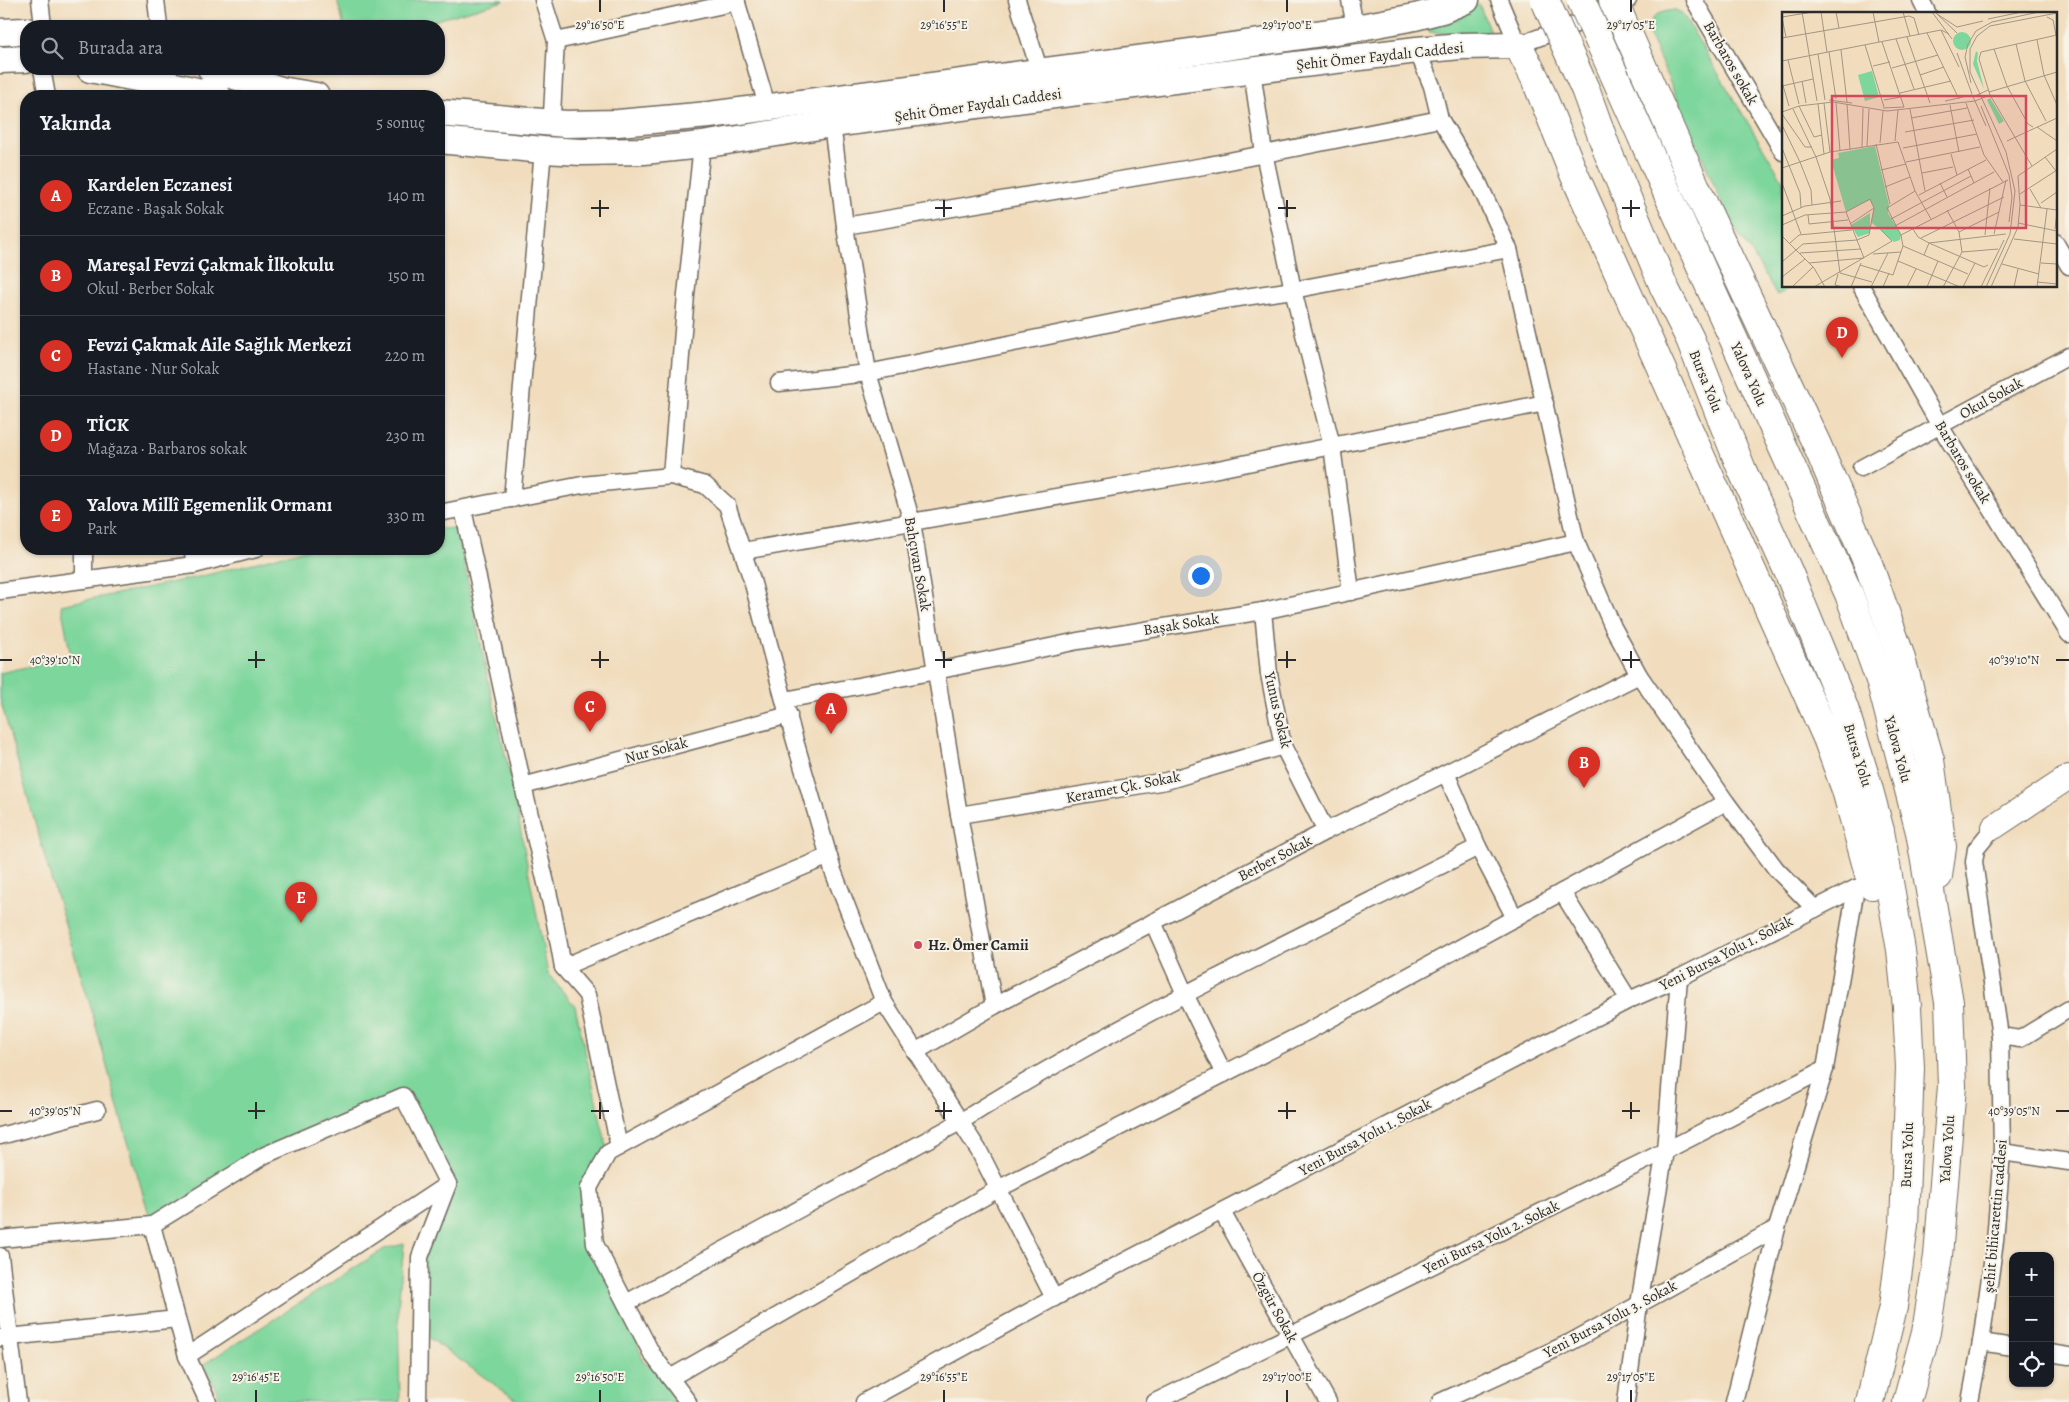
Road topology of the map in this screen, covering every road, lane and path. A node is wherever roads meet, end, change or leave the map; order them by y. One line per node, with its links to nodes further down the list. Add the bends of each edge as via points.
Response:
1 (40, 0): 15 (street)
2 (156, 0): 16 (street)
3 (543, 0): 20 (street)
4 (1017, 0): 26 (street)
5 (1350, 0): 17 (street, via 1353,16)
6 (1466, 0): 17 (main road, Şehit Ömer Faydalı Caddesi, via 1442,10)
7 (1499, 0): 21 (street)
8 (1545, 0): 96 (highway, Bursa Yolu, bridge, via 1844,708 1880,831 1901,950)
9 (1581, 0): 86 (highway, Yalova Yolu, bridge, via 1849,594 1881,683 1920,832)
10 (1694, 0): 41 (street, Barbaros sokak)
11 (1920, 0): 14 (street)
12 (737, 1): 20 (street); 33 (street)
13 (1619, 2): 21 (street, via 1579,23); 86 (highway, via 1698,192 1817,445 1869,566 1899,652 1930,760 1942,847)
14 (1927, 12)
15 (42, 20)
16 (158, 20)
17 (1350, 29): 26 (main road, Şehit Ömer Faydalı Caddesi)
18 (20, 31): 19 (main road)
19 (0, 32)
20 (556, 41): 36 (street, via 552,114)
21 (1518, 44): 22 (main road, Şehit Ömer Faydalı Caddesi); 84 (highway, via 1827,738 1846,790)
22 (1417, 50): 25 (main road, Şehit Ömer Faydalı Caddesi); 35 (street, via 1432,86)
23 (20, 59): 24 (main road)
24 (0, 60)
25 (1252, 71): 37 (main road, Şehit Ömer Faydalı Caddesi); 42 (street)
26 (1040, 72): 33 (main road, Şehit Ömer Faydalı Caddesi)
27 (43, 75): 31 (street)
28 (112, 75): 30 (main road)
29 (231, 75): 32 (main road)
30 (162, 89)
31 (46, 90)
32 (281, 90)
33 (768, 109): 36 (main road, Şehit Ömer Faydalı Caddesi, via 618,123)
34 (445, 114): 36 (main road, Şehit Ömer Faydalı Caddesi)
35 (1440, 119): 42 (street); 45 (street, via 1479,184)
36 (544, 123)
37 (832, 124): 39 (main road, Şehit Ömer Faydalı Caddesi); 43 (street, Bahçıvan Sokak)
38 (445, 141): 40 (main road, Şehit Ömer Faydalı Caddesi)
39 (702, 145): 40 (main road, Şehit Ömer Faydalı Caddesi, via 644,151); 56 (street)
40 (543, 150): 57 (street)
41 (1782, 150)
42 (1264, 153): 43 (street, via 1204,166); 48 (street)
43 (845, 226): 50 (street, Bahçıvan Sokak)
44 (2056, 244): 46 (street)
45 (1509, 248): 48 (street); 52 (street)
46 (2069, 266)
47 (1862, 288): 53 (street, Barbaros sokak)
48 (1293, 290): 50 (street, via 1218,301); 54 (street)
49 (2069, 356): 53 (street, Okul Sokak)
50 (868, 373): 51 (street); 60 (street, Bahçıvan Sokak)
51 (779, 383)
52 (1545, 402): 54 (street); 61 (street)
53 (1940, 426): 55 (street, Okul Sokak); 70 (street, Barbaros sokak)
54 (1332, 446): 60 (street); 68 (street)
55 (1861, 468)
56 (671, 476): 57 (street, via 582,485); 62 (street, via 705,485 727,505)
57 (512, 499): 58 (street)
58 (463, 509): 59 (street); 77 (street)
59 (445, 512)
60 (912, 522): 62 (street); 71 (street, Bahçıvan Sokak)
61 (1576, 542): 68 (street, Başak Sokak); 72 (street, via 1613,627)
62 (742, 551): 73 (street)
63 (84, 555): 66 (street)
64 (210, 555): 65 (street)
65 (194, 557): 66 (street)
66 (84, 580): 67 (street)
67 (0, 592)
68 (1351, 592): 69 (street, Başak Sokak)
69 (1263, 611): 71 (street, Başak Sokak, via 1078,641); 74 (street, Yunus Sokak, via 1268,674)
70 (2069, 634)
71 (936, 672): 73 (street, Başak Sokak); 79 (street, Bahçıvan Sokak)
72 (1639, 675): 75 (street, Berber Sokak); 78 (street)
73 (787, 708): 77 (street, Nur Sokak); 83 (street)
74 (1283, 746): 79 (street, Keramet Çk. Sokak, via 1166,781); 81 (street, Yunus Sokak)
75 (1446, 773): 81 (street, Berber Sokak); 82 (street)
76 (2069, 777): 80 (street)
77 (523, 786): 90 (street)
78 (1726, 802): 85 (street); 87 (street, via 1776,869)
79 (959, 815): 95 (street, Bahçıvan Sokak)
80 (1994, 827): 98 (street, şehit bihicarettin caddesi, via 1976,848 1974,862)
81 (1326, 831): 89 (street, Berber Sokak)
82 (1478, 847): 88 (street); 92 (street)
83 (829, 856): 90 (street); 94 (street)
84 (1864, 886): 87 (street, Yeni Bursa Yolu 1. Sokak); 96 (highway); 100 (street)
85 (1562, 892): 88 (street); 93 (street)
86 (1933, 907): 139 (highway, Yalova Yolu, via 1949,1002 1952,1086 1938,1256 1926,1332)
87 (1815, 909): 91 (street, Yeni Bursa Yolu 1. Sokak)
88 (1515, 918): 101 (street)
89 (1154, 922): 92 (street); 95 (street, Berber Sokak)
90 (563, 967): 105 (street, via 587,995)
91 (1679, 978): 93 (street, Yeni Bursa Yolu 1. Sokak); 106 (street)
92 (1185, 994): 101 (street); 103 (street)
93 (1629, 1000): 111 (street, Yeni Bursa Yolu 1. Sokak)
94 (884, 1002): 99 (street); 105 (street)
95 (994, 1006): 99 (street, Berber Sokak)
96 (1907, 1007): 138 (highway, Bursa Yolu, via 1910,1068 1904,1225 1893,1307)
97 (2069, 1010): 98 (street, via 2020,1039)
98 (2000, 1036): 107 (street, şehit bihicarettin caddesi)
99 (916, 1052): 103 (street)
100 (1825, 1070): 106 (street, Yeni Bursa Yolu 2. Sokak); 113 (street)
101 (1224, 1074): 110 (street)
102 (97, 1110): 104 (street)
103 (960, 1122): 110 (street); 117 (street)
104 (0, 1136)
105 (619, 1147): 117 (street, via 608,1153 589,1188 595,1244)
106 (1665, 1151): 118 (street); 120 (street, Yeni Bursa Yolu 2. Sokak)
107 (2002, 1152): 108 (street); 122 (street, şehit bihicarettin caddesi, via 1996,1241)
108 (2069, 1162)
109 (448, 1184): 112 (street, via 403,1096 264,1155); 125 (street); 130 (street, via 420,1257)
110 (998, 1189): 116 (street); 127 (street)
111 (1222, 1212): 116 (street, Yeni Bursa Yolu 1. Sokak); 120 (street, Özgür Sokak)
112 (152, 1225): 114 (street); 119 (street)
113 (1777, 1228): 118 (street, Yeni Bursa Yolu 3. Sokak); 137 (street)
114 (0, 1238)
115 (0, 1256): 121 (street)
116 (1054, 1298): 132 (street, Yeni Bursa Yolu 1. Sokak)
117 (626, 1303): 127 (street, via 652,1354)
118 (1639, 1304): 135 (street, Yeni Bursa Yolu 3. Sokak, via 1569,1343); 136 (street)
119 (177, 1319): 121 (street); 125 (street)
120 (1290, 1334): 133 (street, Yeni Bursa Yolu 2. Sokak); 134 (street, Özgür Sokak)
121 (5, 1338): 128 (street)
122 (1981, 1342): 123 (street); 140 (street, şehit bihicarettin caddesi)
123 (2009, 1346)
124 (2054, 1353): 126 (street)
125 (187, 1356): 129 (street)
126 (2069, 1356)
127 (670, 1378): 131 (street)
128 (18, 1402)
129 (208, 1402)
130 (418, 1402)
131 (688, 1402)
132 (864, 1402)
133 (1155, 1402)
134 (1328, 1402)
135 (1440, 1402)
136 (1626, 1402)
137 (1734, 1402)
138 (1870, 1402)
139 (1907, 1402)
140 (1970, 1402)

